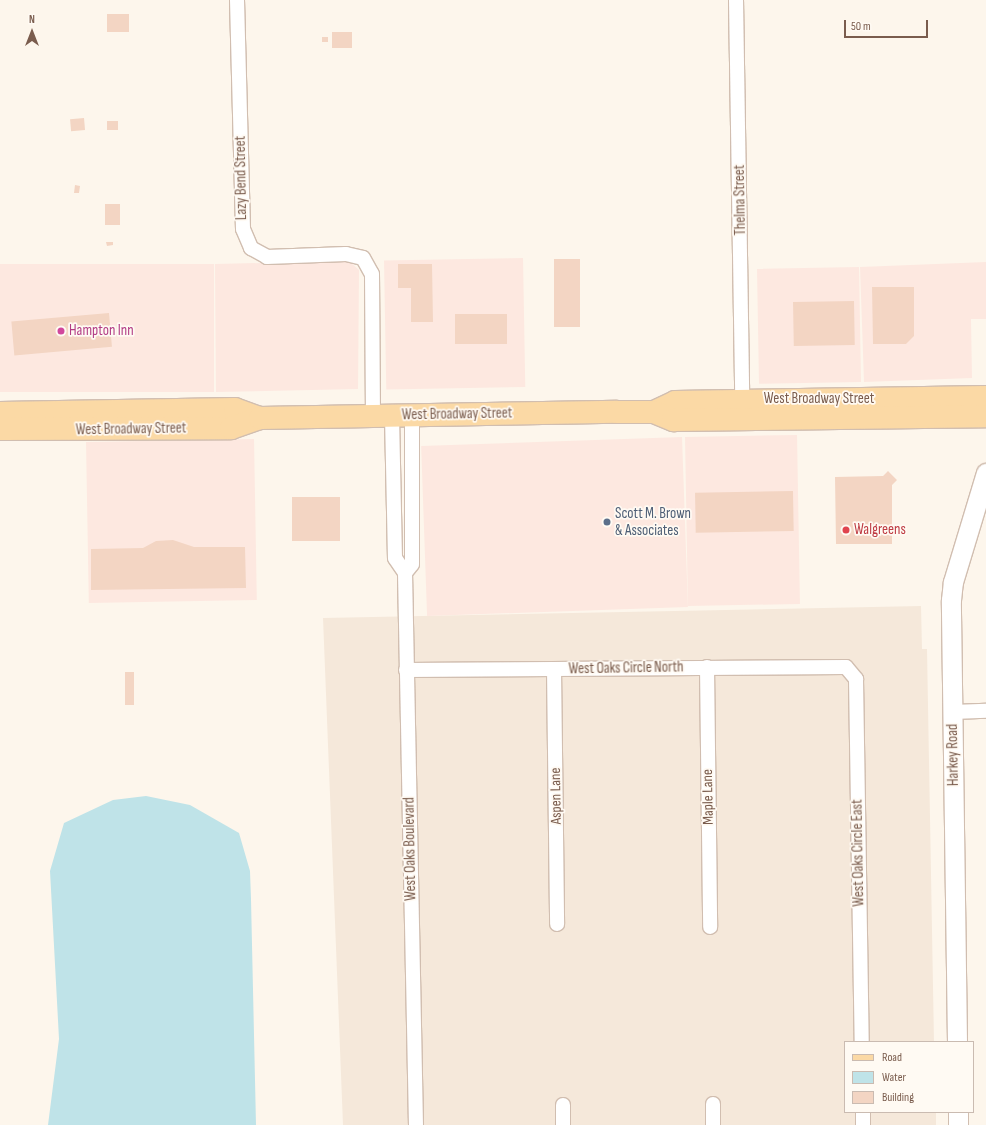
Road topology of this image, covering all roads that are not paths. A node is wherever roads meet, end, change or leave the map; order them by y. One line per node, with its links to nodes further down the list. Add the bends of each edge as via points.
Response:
1 (237, 0): 9 (street, Lazy Bend Street, via 243,229 251,248 267,257 346,254 362,258 372,274)
2 (736, 0): 4 (street, Thelma Street)
3 (986, 397): 4 (main road, West Broadway Street)
4 (742, 399): 7 (main road, West Broadway Street, via 674,402)
5 (166, 409): 6 (main road, West Broadway Street); 8 (main road, West Broadway Street); 14 (main road, via 139,420 115,422)
6 (211, 409): 11 (main road, West Broadway Street, via 235,409); 13 (main road, via 203,417 164,421)
7 (654, 412): 9 (main road, West Broadway Street); 10 (main road, West Broadway Street, via 673,420)
8 (0, 413)
9 (392, 416): 11 (main road, West Broadway Street); 16 (street, West Oaks Boulevard); 17 (street, West Oaks Boulevard)
10 (986, 416)
11 (260, 418): 13 (main road, West Broadway Street, via 231,428)
12 (0, 429): 14 (main road, West Broadway Street)
13 (145, 429): 14 (main road, West Broadway Street)
14 (100, 430)
15 (986, 473): 24 (street, Harkey Road, via 953,582)
16 (395, 517): 17 (street); 18 (street, West Oaks Boulevard, via 395,558)
17 (412, 517): 18 (street, West Oaks Boulevard, via 412,564)
18 (405, 573): 22 (street, West Oaks Boulevard)
19 (706, 667): 20 (street, West Oaks Circle North); 21 (street, West Oaks Circle North); 26 (street, Maple Lane)
20 (846, 667): 27 (street, West Oaks Circle East, via 856,679)
21 (554, 669): 22 (street, West Oaks Circle North); 25 (street, Aspen Lane)
22 (406, 670): 33 (street, West Oaks Boulevard)
23 (986, 711): 24 (street)
24 (953, 712): 28 (street, Harkey Road)
25 (557, 924)
26 (710, 927)
27 (862, 1041)
28 (957, 1041)
29 (713, 1104): 35 (street)
30 (563, 1105): 34 (street)
31 (863, 1113): 36 (street)
32 (958, 1113): 37 (street)
33 (416, 1125)
34 (563, 1125)
35 (713, 1125)
36 (863, 1125)
37 (958, 1125)

